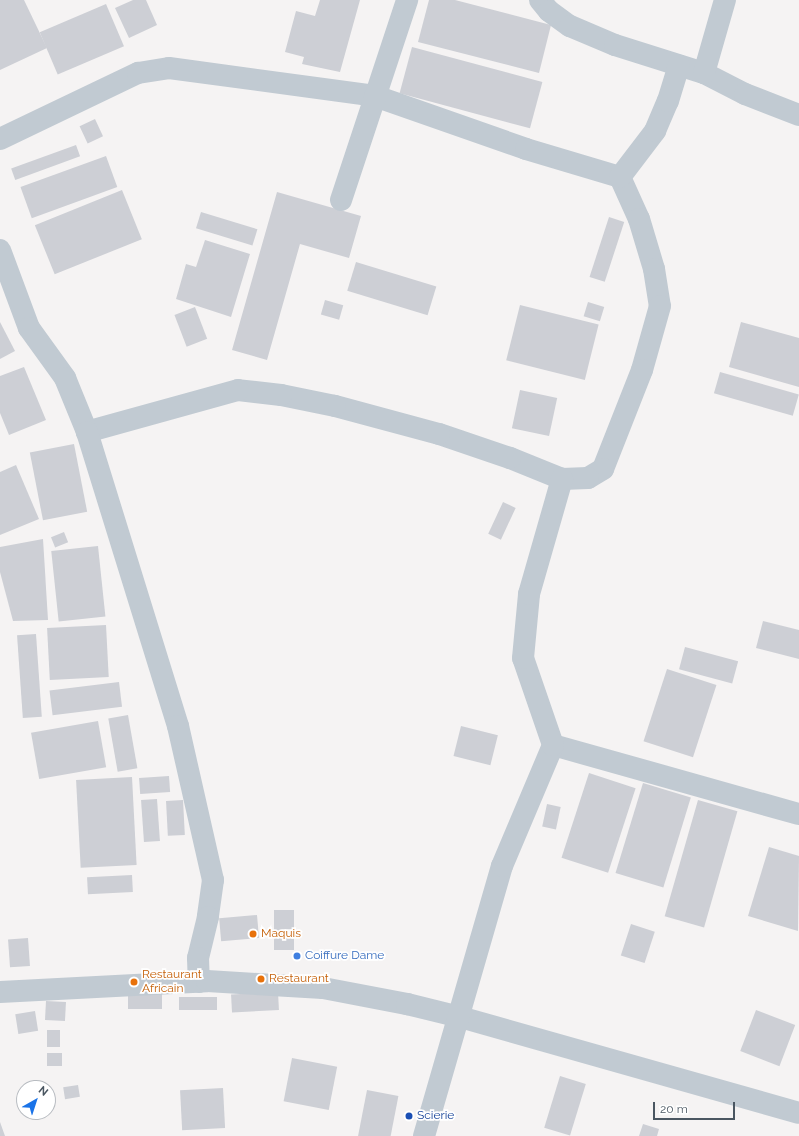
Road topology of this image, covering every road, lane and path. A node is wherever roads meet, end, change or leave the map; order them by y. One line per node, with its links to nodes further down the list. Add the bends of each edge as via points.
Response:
1 (407, 0): 6 (street)
2 (540, 0): 4 (street, via 549,11 570,26 615,45)
3 (725, 0): 5 (street)
4 (679, 66): 5 (street); 9 (street, via 655,131)
5 (704, 73): 7 (street, via 745,94)
6 (375, 96): 8 (street, via 169,68 138,73); 9 (street, via 526,149); 10 (street)
7 (799, 116)
8 (0, 139)
9 (620, 177): 13 (street, via 639,219 654,268 660,306 642,370 603,469 588,478)
10 (341, 200)
11 (0, 250): 12 (street, via 29,328 64,378)
12 (87, 432): 13 (street, via 238,390 281,395 335,406 439,434); 16 (street, via 178,726 213,880 208,917 198,958)
13 (562, 479): 14 (street, via 529,594 523,658)
14 (553, 745): 15 (street); 18 (street, via 502,866)
15 (799, 814)
16 (199, 982): 17 (street); 18 (street, via 323,988 407,1004)
17 (0, 992)
18 (460, 1018): 19 (street); 20 (street)
19 (799, 1113)
20 (424, 1136)

